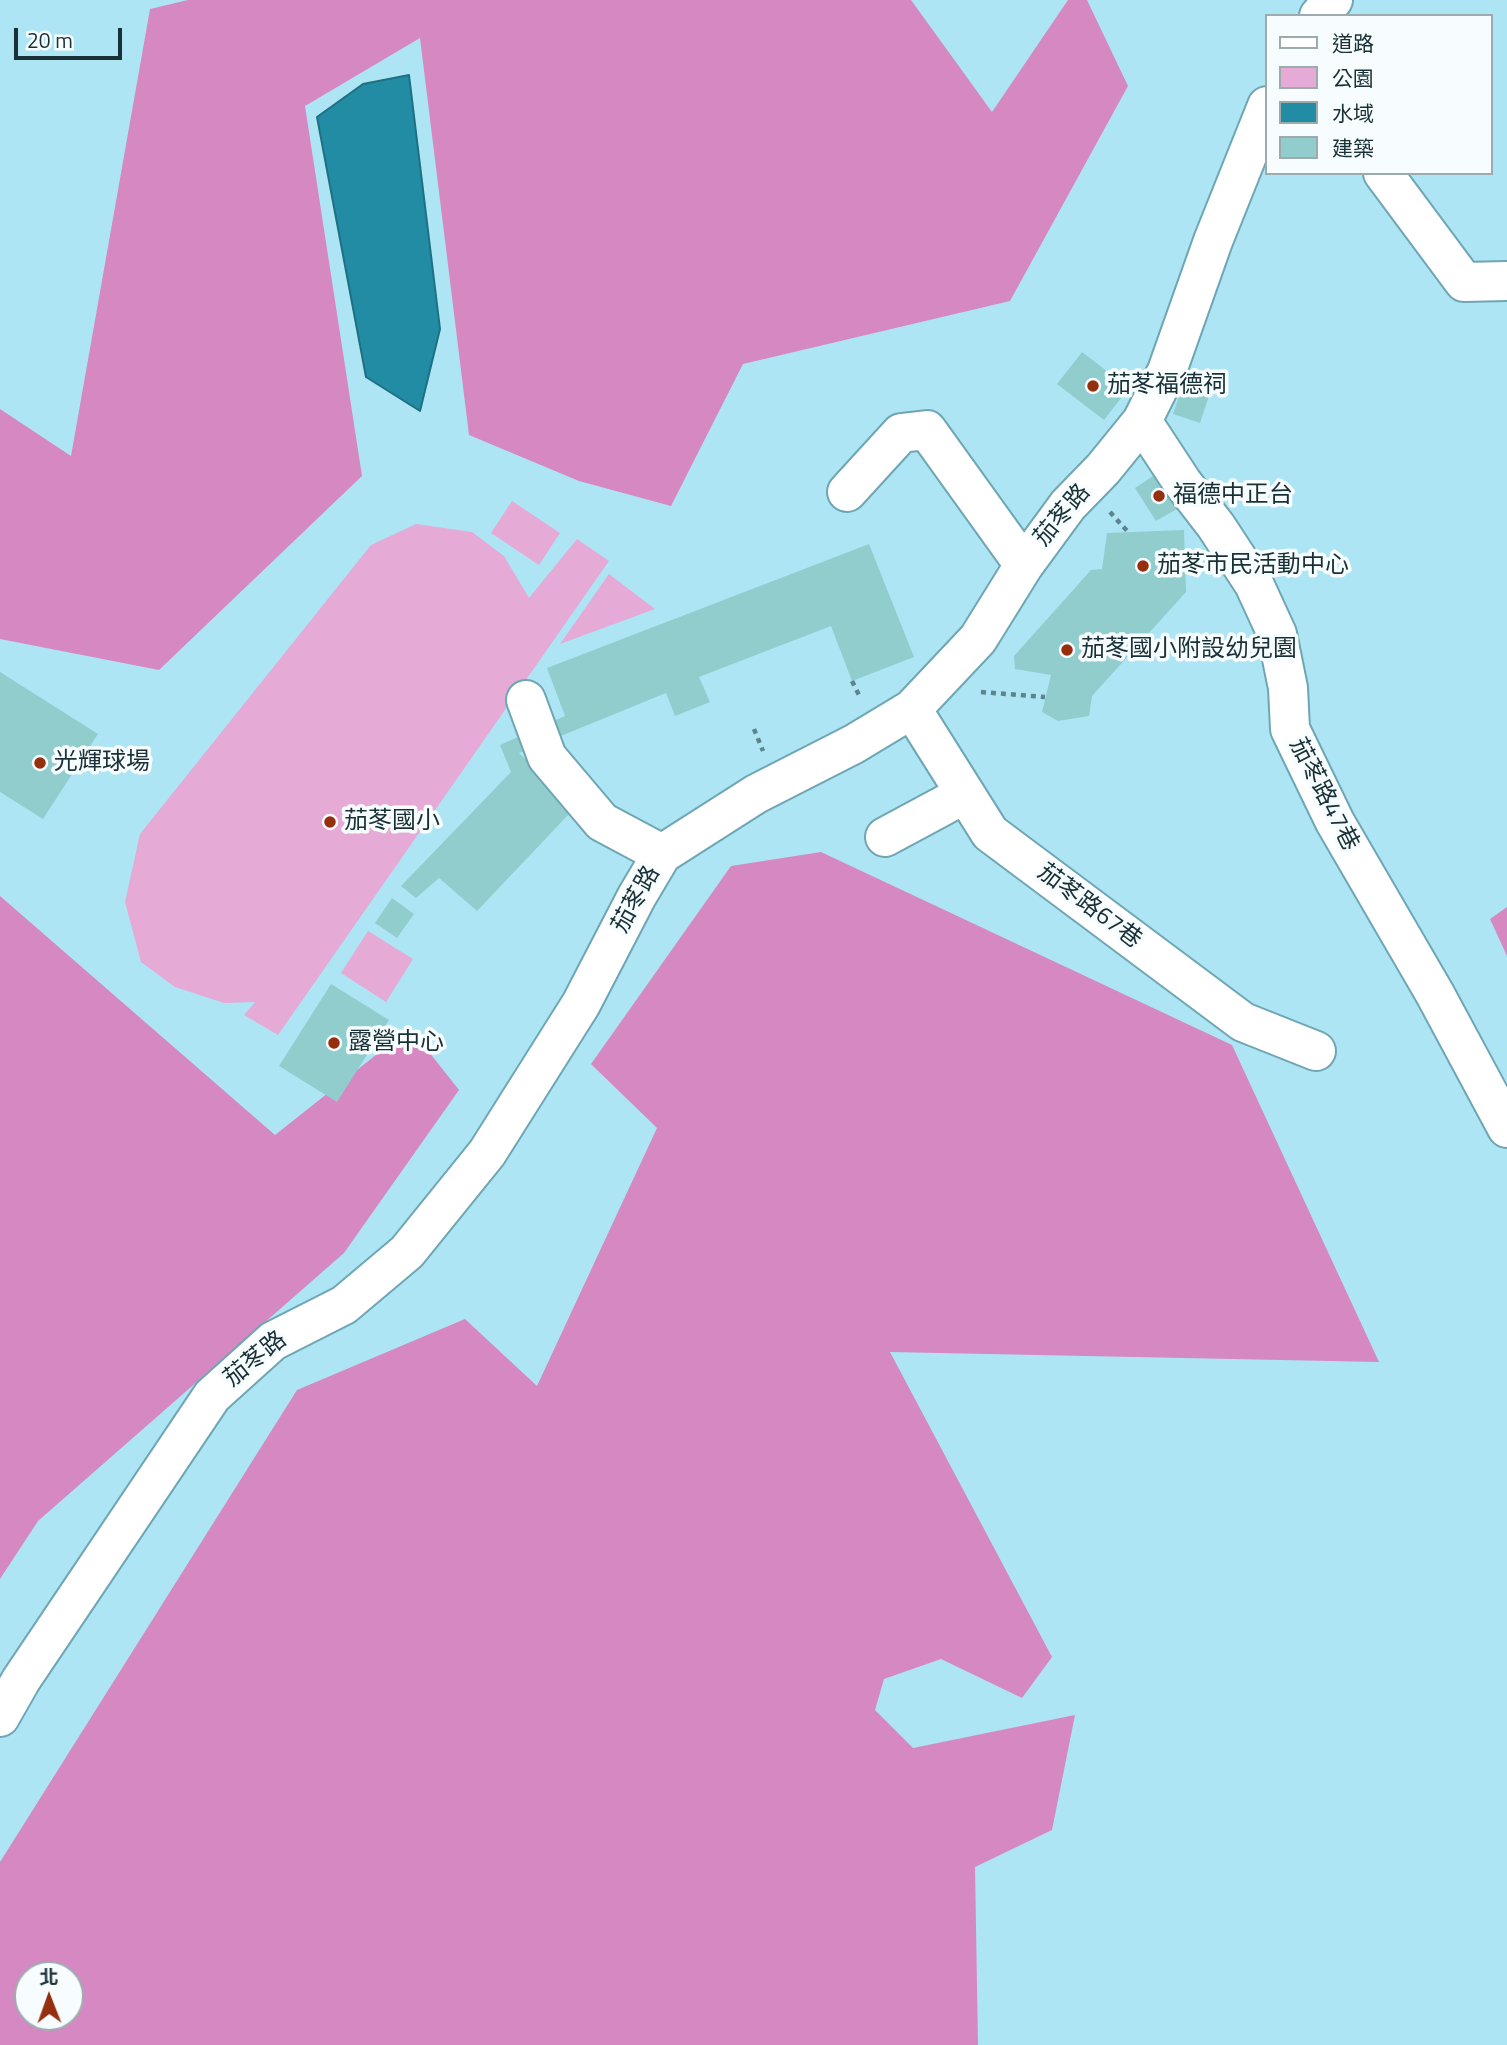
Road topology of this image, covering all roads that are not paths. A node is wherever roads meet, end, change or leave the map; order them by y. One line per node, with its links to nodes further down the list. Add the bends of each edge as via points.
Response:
1 (1333, 0): 2 (street)
2 (1321, 14)
3 (1266, 108): 6 (street, 茄苳路, via 1167,371)
4 (1384, 175): 5 (street, via 1464,282)
5 (1507, 281)
6 (1142, 421): 8 (street, 茄苳路, via 1068,505); 15 (street, 茄苳路47巷, via 1254,584 1278,634 1290,729 1335,822)
7 (847, 492): 8 (street, via 901,433 927,430)
8 (1024, 565): 10 (street, 茄苳路, via 978,639)
9 (526, 700): 13 (street, via 547,757 602,822)
10 (912, 709): 11 (street, 茄苳路67巷); 13 (street, 茄苳路, via 756,794)
11 (965, 794): 12 (street); 14 (street, 茄苳路67巷, via 990,833 1243,1022)
12 (885, 837)
13 (662, 854): 16 (street, 茄苳路, via 581,1004 487,1153 407,1252 344,1305 273,1341 212,1396)
14 (1316, 1051)
15 (1507, 1128)
16 (0, 1717)

